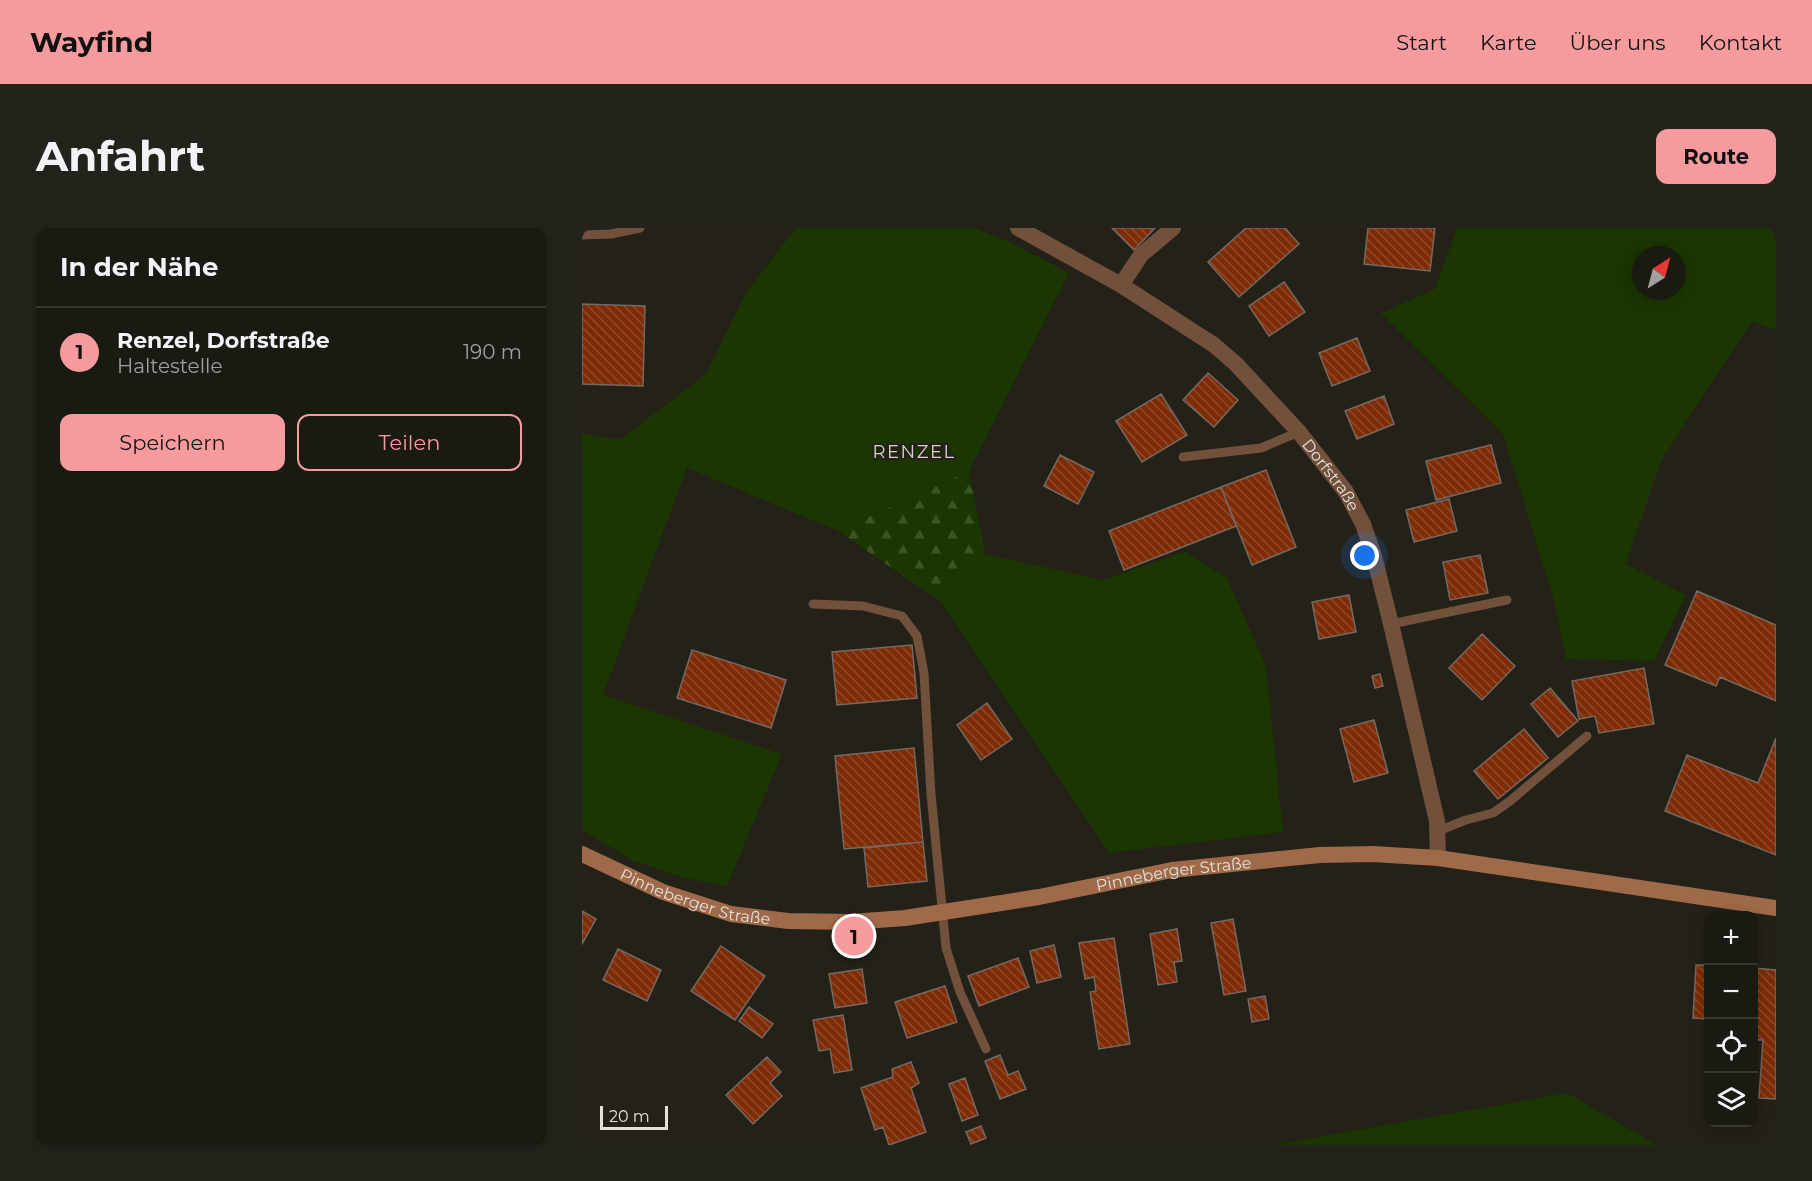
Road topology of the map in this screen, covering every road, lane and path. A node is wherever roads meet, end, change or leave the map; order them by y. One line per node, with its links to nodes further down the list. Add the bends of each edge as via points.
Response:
1 (640, 228): 4 (lane)
2 (1018, 228): 5 (street, Dorfstraße)
3 (1173, 228): 5 (street, via 1141,255)
4 (582, 235)
5 (1121, 285): 6 (street, Dorfstraße, via 1221,351)
6 (1299, 432): 7 (lane, via 1261,448); 10 (street, Dorfstraße, via 1346,492 1363,524)
7 (1184, 458)
8 (1507, 600): 10 (lane)
9 (813, 604): 16 (lane, via 863,606 902,616 916,636 924,673)
10 (1391, 624): 12 (street, Dorfstraße)
11 (1587, 736): 12 (lane, via 1493,813)
12 (1438, 831): 14 (street, Dorfstraße)
13 (582, 854): 16 (main road, Pinneberger Straße, via 663,891 731,914 788,921 851,922)
14 (1438, 858): 15 (main road, Pinneberger Straße); 16 (main road, Pinneberger Straße, via 1373,854 1262,860 1172,870)
15 (1776, 908)
16 (941, 913): 17 (lane, via 945,948)
17 (986, 1049)

